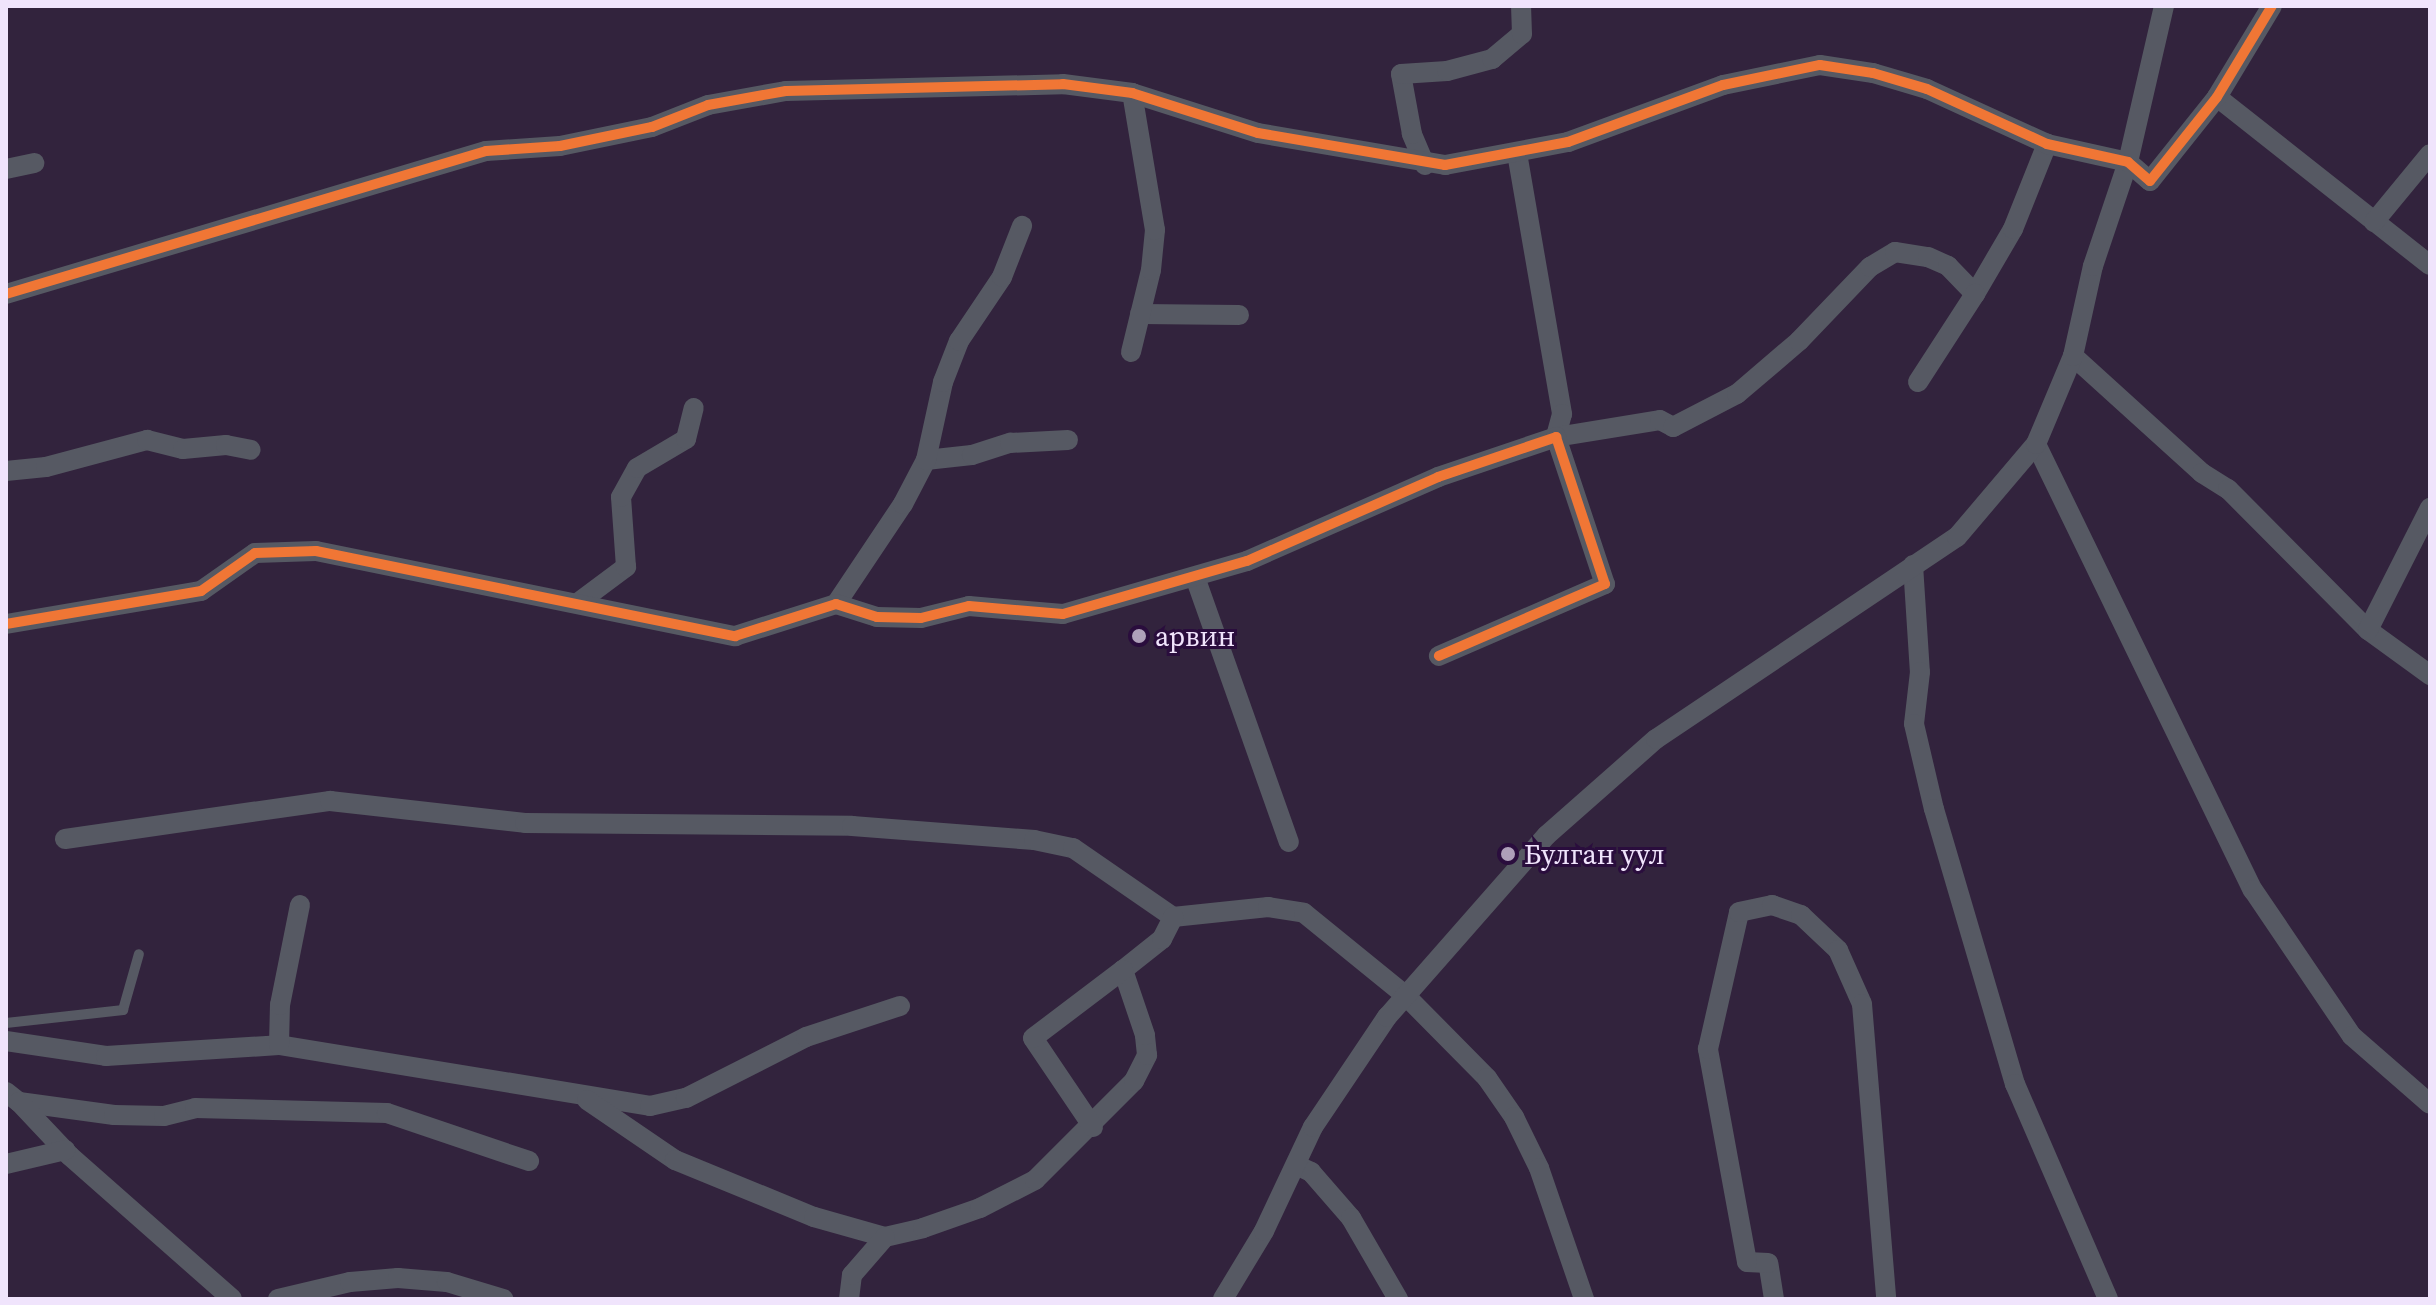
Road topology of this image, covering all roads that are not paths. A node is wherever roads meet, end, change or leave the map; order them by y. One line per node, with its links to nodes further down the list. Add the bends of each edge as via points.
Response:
1 (1521, 6): 11 (street, via 1522,34 1492,59 1447,71 1401,74 1412,134)
2 (2164, 6): 9 (street)
3 (2272, 6): 5 (street)
4 (1132, 93): 11 (street, via 1258,133); 16 (street, via 1063,84 985,83 898,92 786,91 708,105 652,127 560,146 486,151); 18 (street, via 1155,230)
5 (2217, 97): 9 (street, via 2150,181); 13 (street)
6 (2047, 144): 7 (street, via 1927,89 1820,65 1723,85 1568,142); 9 (street); 17 (street, via 2013,229)
7 (1517, 153): 11 (street); 24 (street, via 1562,414)
8 (2430, 154): 13 (street)
9 (2128, 162): 21 (street, via 2093,266)
10 (34, 163): 12 (street)
11 (1425, 165)
12 (6, 169)
13 (2374, 222): 15 (street)
14 (1022, 226): 28 (street, via 1002,277 959,341 943,382)
15 (2430, 265)
16 (6, 294)
17 (1975, 294): 22 (street); 24 (street, via 1948,266 1895,252 1870,267 1799,341 1737,394 1673,427 1660,420)
18 (1140, 314): 19 (street); 20 (street)
19 (1239, 315)
20 (1131, 352)
21 (2073, 356): 26 (street); 36 (street, via 2202,473 2228,489)
22 (1918, 382)
23 (694, 408): 33 (street, via 686,439 637,468 621,497 626,567)
24 (1556, 437): 32 (street, via 1438,477 1247,561); 37 (street, via 1605,584)
25 (1068, 440): 28 (street, via 1010,443 972,455)
26 (2036, 444): 31 (street, via 1957,537); 52 (street, via 2253,890 2352,1036)
27 (251, 450): 29 (street, via 226,445 183,449 147,440 46,467)
28 (926, 460): 34 (street)
29 (6, 471)
30 (2430, 508): 36 (street)
31 (1913, 565): 45 (street, via 1624,764 1547,835); 68 (street, via 1920,672 1914,724 1934,809 2015,1084)
32 (1195, 577): 34 (street, via 1063,614 969,606 921,618 877,617); 40 (street)
33 (579, 602): 34 (street, via 735,636); 35 (street, via 316,551 255,553 201,591)
34 (836, 604)
35 (6, 624)
36 (2368, 630): 38 (street)
37 (1439, 656)
38 (2430, 675)
39 (65, 839): 42 (street, via 330,801 525,823 852,826 1034,840 1073,848)
40 (1289, 842)
41 (300, 905): 49 (street, via 280,1005)
42 (1173, 917): 44 (street, via 1162,939); 45 (street, via 1268,907 1304,913)
43 (139, 954): 47 (lane, via 123,1010)
44 (1123, 970): 53 (street, via 1136,999 1147,1055 1134,1081); 53 (street, via 1033,1038)
45 (1405, 995): 57 (street, via 1313,1127); 65 (street, via 1487,1078 1514,1117 1539,1168)
46 (900, 1006): 51 (street, via 806,1037 686,1098 650,1106)
47 (6, 1023)
48 (6, 1041): 49 (street, via 106,1056)
49 (279, 1045): 51 (street)
50 (12, 1097): 54 (street); 55 (street, via 114,1115 164,1116 195,1108 387,1113)
51 (584, 1098): 58 (street, via 675,1160 814,1217)
52 (2430, 1104)
53 (1093, 1127): 58 (street, via 1035,1180 980,1208)
54 (65, 1150): 56 (street); 59 (street)
55 (529, 1161)
56 (6, 1164)
57 (1296, 1165): 63 (street); 64 (street, via 1311,1172 1351,1218)
58 (885, 1237): 62 (street, via 852,1275)
59 (232, 1299)
60 (278, 1299): 61 (street, via 350,1282 398,1278 447,1282)
61 (503, 1299)
62 (849, 1299)
63 (1223, 1299)
64 (1398, 1299)
65 (1584, 1299)
66 (1774, 1299): 67 (street, via 1768,1263 1747,1262 1708,1049 1739,912 1772,905 1801,915 1838,950 1862,1004)
67 (1886, 1299)
68 (2108, 1299)

